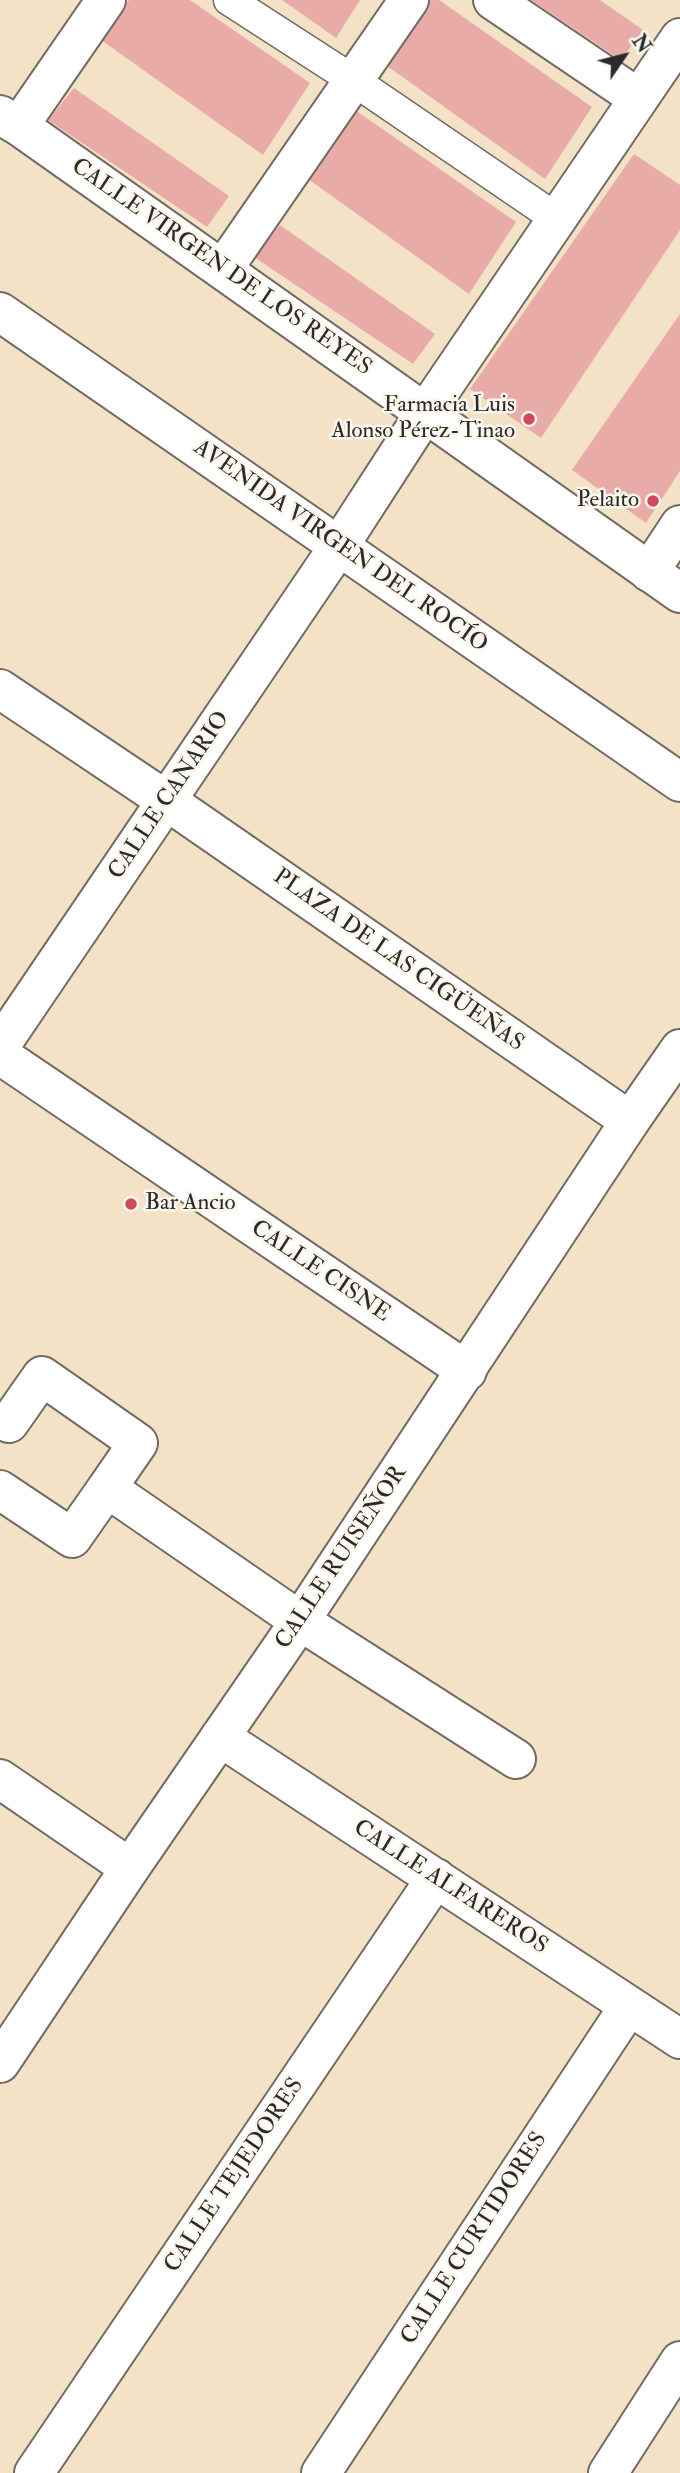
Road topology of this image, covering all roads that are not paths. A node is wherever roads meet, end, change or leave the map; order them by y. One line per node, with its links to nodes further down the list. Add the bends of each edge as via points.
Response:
1 (106, 0): 8 (street)
2 (229, 0): 6 (street)
3 (409, 0): 6 (street)
4 (492, 0): 7 (street)
5 (680, 38): 7 (street, CALLE CANARIO)
6 (354, 80): 9 (street); 10 (street)
7 (638, 98): 9 (street, CALLE CANARIO)
8 (10, 120): 10 (street, CALLE VIRGEN DE LOS REYES)
9 (557, 219): 12 (street, CALLE CANARIO)
10 (223, 269): 12 (street, CALLE VIRGEN DE LOS REYES)
11 (0, 312): 14 (street, AVENIDA VIRGEN DEL ROCÍO)
12 (425, 413): 14 (street, CALLE CANARIO); 15 (street, CALLE VIRGEN DE LOS REYES)
13 (680, 525): 15 (street)
14 (340, 546): 18 (street, AVENIDA VIRGEN DEL ROCÍO); 19 (street, CALLE CANARIO)
15 (649, 572): 16 (street, CALLE VIRGEN DE LOS REYES)
16 (680, 593)
17 (0, 689): 19 (street, PLAZA DE LAS CIGÜEÑAS)
18 (680, 782)
19 (167, 801): 20 (street, CALLE CANARIO); 23 (street, PLAZA DE LAS CIGÜEÑAS)
20 (0, 1046)
21 (680, 1049): 23 (street, CALLE RUISEÑOR)
22 (0, 1055): 24 (street, CALLE CISNE)
23 (630, 1121): 24 (street, CALLE RUISEÑOR)
24 (467, 1371): 28 (street, CALLE RUISEÑOR)
25 (3, 1425): 26 (street, via 42,1376 138,1443)
26 (107, 1488): 27 (street, via 72,1538); 28 (street)
27 (0, 1490)
28 (300, 1621): 29 (street, CALLE RUISEÑOR); 30 (street)
29 (220, 1737): 32 (street, CALLE RUISEÑOR); 33 (street, CALLE ALFAREROS)
30 (516, 1759)
31 (0, 1779): 32 (street)
32 (130, 1868): 36 (street, CALLE RUISEÑOR)
33 (436, 1878): 34 (street, CALLE ALFAREROS); 38 (street, CALLE TEJEDORES)
34 (629, 2006): 35 (street, CALLE ALFAREROS); 39 (street, CALLE CURTIDORES)
35 (680, 2039)
36 (0, 2063)
37 (680, 2361): 40 (street)
38 (34, 2473)
39 (321, 2473)
40 (608, 2473)

